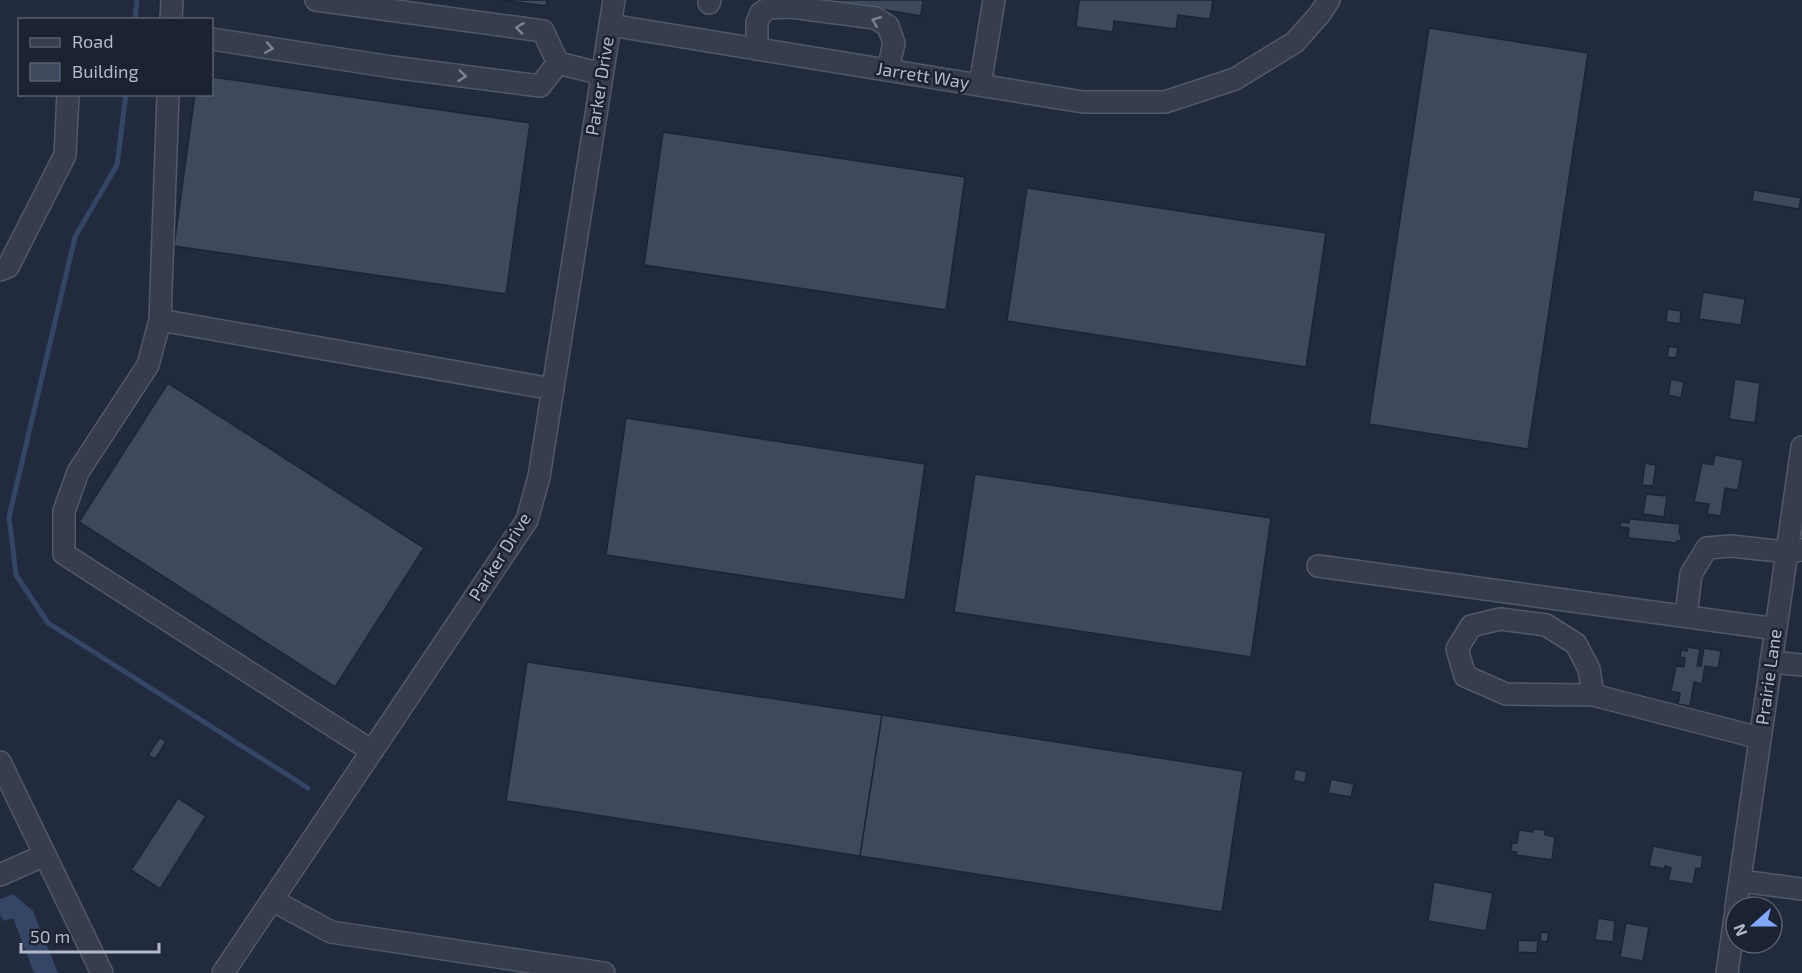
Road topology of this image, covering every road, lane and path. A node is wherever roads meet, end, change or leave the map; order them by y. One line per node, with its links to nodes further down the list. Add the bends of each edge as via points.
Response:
1 (172, 0): 6 (street)
2 (316, 0): 10 (street, one-way to 2, via 543,31)
3 (614, 0): 7 (street, Parker Drive)
4 (994, 0): 13 (street)
5 (1329, 0): 13 (street, Jarrett Way, via 1295,42 1235,79 1165,102 1083,102)
6 (171, 18)
7 (610, 25): 9 (street, Jarrett Way); 12 (street, Parker Drive)
8 (213, 39): 10 (street, one-way to 10, via 540,86)
9 (757, 49): 11 (street, Jarrett Way); 11 (street, one-way to 9, via 894,43 888,26 874,18 769,8 757,22)
10 (558, 63): 12 (street)
11 (888, 70): 13 (street, Jarrett Way)
12 (602, 74): 18 (street, Parker Drive)
13 (980, 85)
14 (68, 96): 16 (street, via 65,155 8,267)
15 (168, 96): 17 (street)
16 (0, 270)
17 (160, 320): 18 (street); 29 (street, via 148,365 78,472 64,510 64,554)
18 (553, 389): 29 (street, Parker Drive, via 540,477 527,520)
19 (1802, 447): 20 (street, Prairie Lane)
20 (1798, 507): 21 (street, Prairie Lane)
21 (1795, 551): 23 (street, via 1707,548 1691,574); 24 (street, Prairie Lane)
22 (1318, 566): 23 (street)
23 (1686, 616): 24 (street)
24 (1776, 629): 25 (street, Prairie Lane)
25 (1771, 663): 26 (street); 28 (street, Prairie Lane)
26 (1802, 665)
27 (1593, 695): 27 (street, via 1506,694 1465,676 1457,649 1471,626 1500,619 1546,625 1576,644 1589,669); 28 (street)
28 (1760, 738): 33 (street, Prairie Lane)
29 (372, 751): 36 (street, Parker Drive)
30 (0, 762): 31 (street)
31 (45, 855): 32 (street); 38 (street)
32 (0, 875)
33 (1740, 881): 34 (street); 35 (street, Prairie Lane)
34 (1802, 889)
35 (1738, 895)
36 (272, 900): 39 (street, Parker Drive); 40 (street, via 331,932)
37 (1730, 955): 41 (street, Prairie Lane)
38 (102, 973)
39 (223, 973)
40 (604, 973)
41 (1727, 973)

